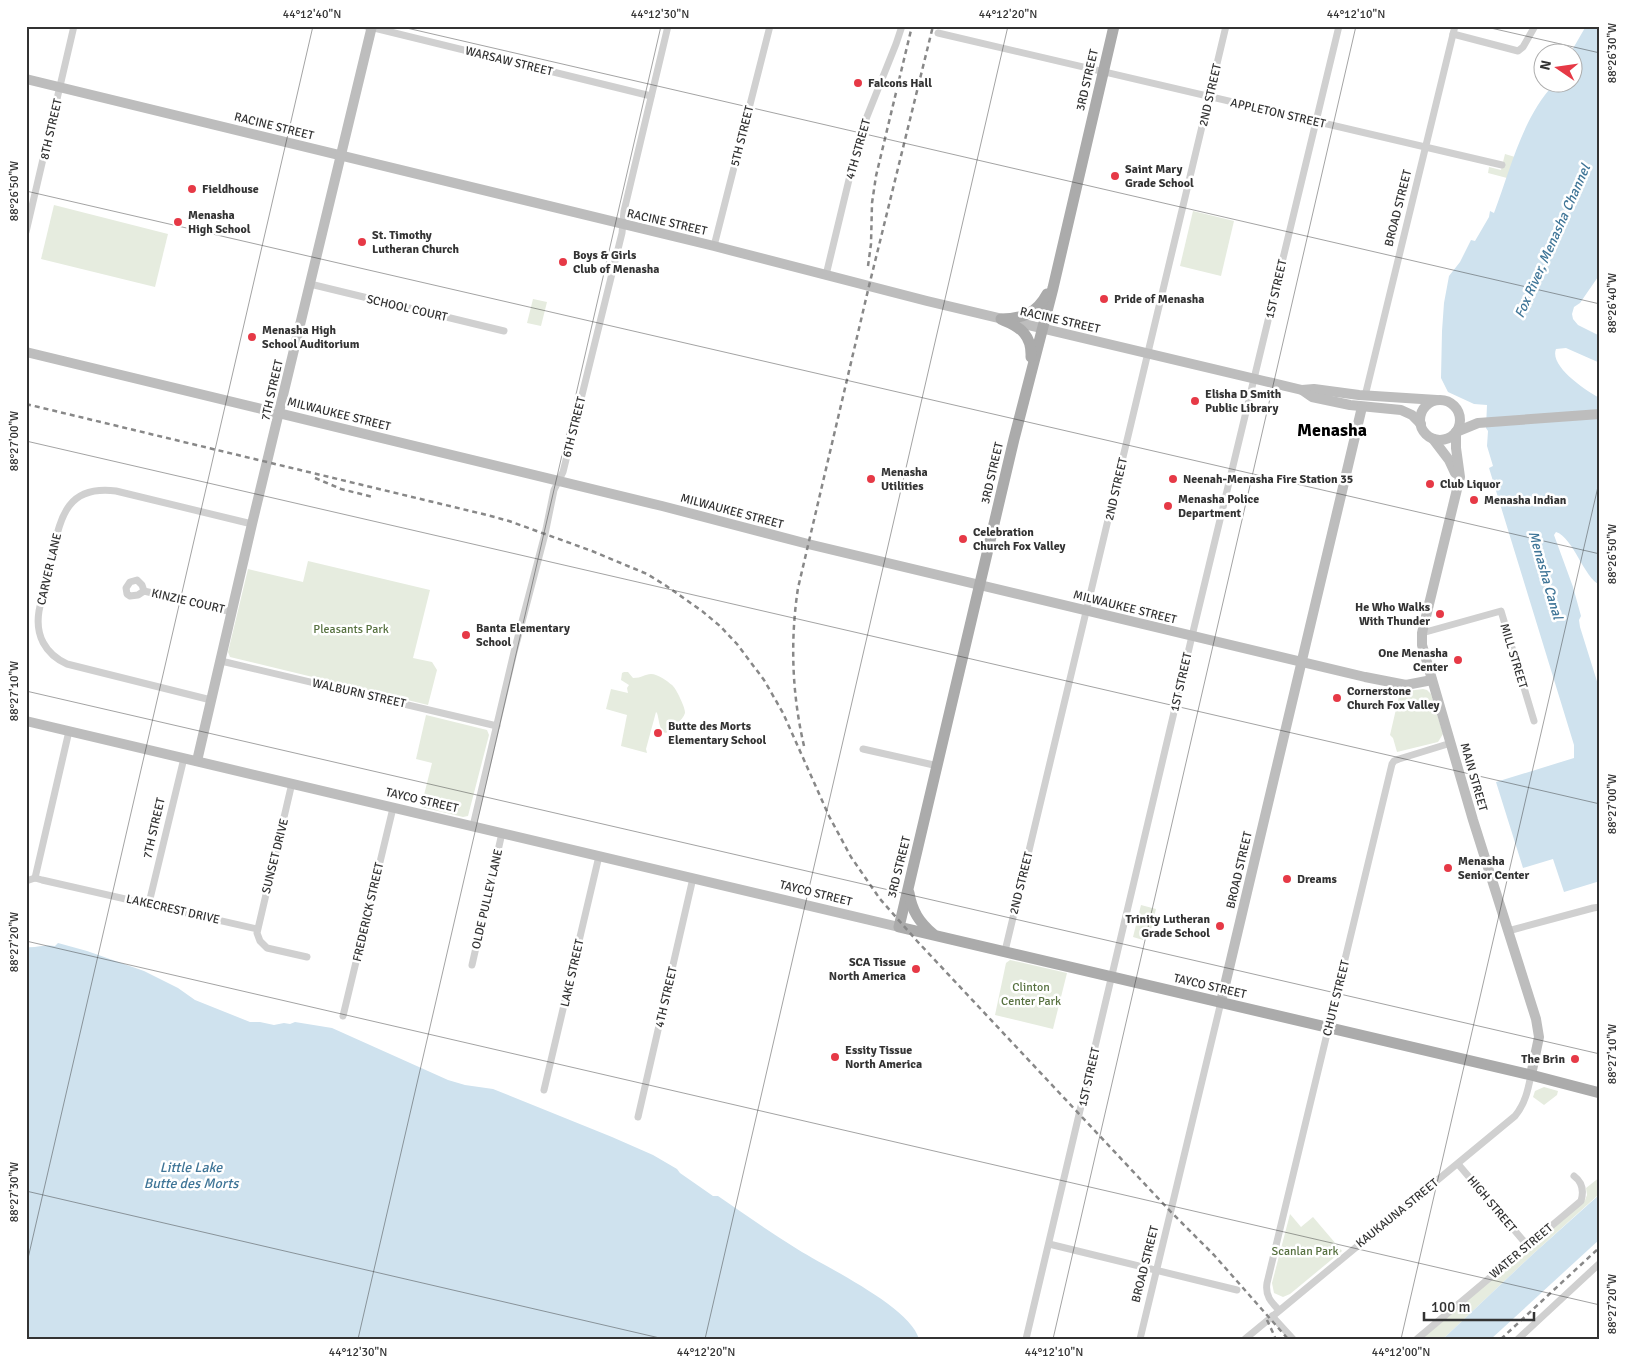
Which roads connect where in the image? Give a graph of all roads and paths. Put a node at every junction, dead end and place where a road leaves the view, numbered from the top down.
1 (74, 26) edge
2 (668, 26) edge
3 (770, 26) edge
4 (902, 26) edge
5 (1114, 26) edge
6 (1226, 26) edge
7 (1338, 26) edge
8 (1455, 26) edge
9 (1535, 26) edge
10 (370, 27) edge
11 (938, 33) dead end
12 (1453, 34) junction
13 (1103, 72) junction
14 (26, 79) edge
15 (60, 88) junction
16 (651, 96) junction
17 (1210, 97) junction
18 (1316, 121) junction
19 (1425, 147) junction
20 (342, 155) junction
21 (1502, 165) dead end
22 (28, 217) edge
23 (622, 224) junction
24 (26, 232) edge
25 (714, 246) junction
26 (826, 275) junction
27 (1055, 278) junction
28 (310, 284) junction
29 (1001, 319) junction
30 (1042, 328) junction
31 (504, 331) dead end
32 (26, 352) edge
33 (1148, 353) junction
34 (1030, 374) junction
35 (1254, 379) junction
36 (1302, 390) junction
37 (1365, 396) junction
38 (1437, 400) junction
39 (1362, 407) junction
40 (1458, 412) junction
41 (279, 413) junction
42 (1600, 414) edge
43 (1478, 423) junction
44 (1420, 424) junction
45 (1456, 432) junction
46 (1433, 439) junction
47 (558, 481) junction
48 (1457, 484) junction
49 (252, 524) junction
50 (980, 585) junction
51 (144, 591) dead end
52 (1087, 610) junction
53 (232, 612) junction
54 (1422, 633) junction
55 (1192, 636) junction
56 (221, 661) junction
57 (1301, 661) junction
58 (1432, 680) junction
59 (212, 700) junction
60 (26, 720) edge
61 (1534, 721) dead end
62 (496, 726) junction
63 (69, 731) junction
64 (1451, 743) junction
65 (863, 749) dead end
66 (184, 758) junction
67 (198, 761) junction
68 (938, 766) junction
69 (292, 783) junction
70 (393, 808) junction
71 (473, 826) junction
72 (502, 833) junction
73 (599, 856) junction
74 (35, 878) junction
75 (693, 878) junction
76 (26, 880) edge
77 (908, 889) junction
78 (149, 904) junction
79 (1600, 907) edge
80 (899, 927) junction
81 (257, 929) junction
82 (1508, 931) junction
83 (934, 935) junction
84 (1005, 951) junction
85 (307, 957) dead end
86 (472, 965) dead end
87 (1112, 976) junction
88 (1221, 1002) junction
89 (343, 1016) dead end
90 (1329, 1028) junction
91 (1531, 1075) junction
92 (544, 1090) dead end
93 (1600, 1093) edge
94 (638, 1117) dead end
95 (1458, 1164) junction
96 (1574, 1176) dead end
97 (1049, 1244) junction
98 (1527, 1245) junction
99 (1600, 1263) edge
100 (1156, 1270) junction
101 (1236, 1290) dead end
102 (1279, 1310) junction
103 (1272, 1316) junction
104 (1026, 1339) edge
105 (1140, 1339) edge
106 (1245, 1339) edge
107 (1293, 1339) edge
108 (1417, 1339) edge
109 (1518, 1339) edge

1 - 15 street, 8TH STREET
2 - 16 street, 6TH STREET
3 - 25 street, 5TH STREET
4 - 26 street, 4TH STREET
5 - 13 main road, 3RD STREET
6 - 17 street, 2ND STREET
7 - 18 street, 1ST STREET
8 - 12 street, BROAD STREET
9 - 12 street
10 - 16 street, WARSAW STREET
10 - 20 street, 7TH STREET
11 - 13 street, APPLETON STREET
12 - 19 street, BROAD STREET
13 - 17 street, APPLETON STREET
13 - 27 main road, 3RD STREET
14 - 15 street, RACINE STREET
15 - 20 street, RACINE STREET
15 - 22 street, 8TH STREET
16 - 23 street, 6TH STREET
17 - 18 street, APPLETON STREET
17 - 33 street, 2ND STREET
18 - 19 street, APPLETON STREET
18 - 35 street, 1ST STREET
19 - 21 street, APPLETON STREET
19 - 37 street, BROAD STREET
20 - 23 street, RACINE STREET
20 - 28 street, 7TH STREET
22 - 24 street, 8TH STREET
23 - 25 street, RACINE STREET
23 - 47 street, 6TH STREET
25 - 26 street, RACINE STREET
26 - 29 street, RACINE STREET
27 - 29 main road
27 - 30 main road, 3RD STREET
28 - 31 street, SCHOOL COURT
28 - 41 street, 7TH STREET
29 - 30 street, RACINE STREET
29 - 34 main road
30 - 33 street, RACINE STREET
30 - 34 main road, 3RD STREET
32 - 41 street, MILWAUKEE STREET
33 - 35 street, RACINE STREET
33 - 52 street, 2ND STREET
34 - 50 main road, 3RD STREET
35 - 36 street, RACINE STREET
35 - 55 street, 1ST STREET
36 - 37 street, RACINE STREET
36 - 39 street, RACINE STREET
37 - 38 street, RACINE STREET
38 - 40 street
38 - 44 street
39 - 44 street, RACINE STREET
39 - 57 street, BROAD STREET
40 - 43 street
40 - 45 street
41 - 47 street, MILWAUKEE STREET
41 - 49 street, 7TH STREET
42 - 43 street
43 - 45 street
44 - 46 street
45 - 46 street
45 - 48 street, MAIN STREET
46 - 48 street
47 - 50 street, MILWAUKEE STREET
47 - 62 street, 6TH STREET
48 - 54 street, MAIN STREET
49 - 53 street, 7TH STREET
49 - 59 street, CARVER LANE
50 - 52 street, MILWAUKEE STREET
50 - 68 main road, 3RD STREET
51 - 53 street, KINZIE COURT
52 - 55 street, MILWAUKEE STREET
52 - 84 street, 2ND STREET
53 - 56 street, 7TH STREET
54 - 58 street, MAIN STREET
54 - 61 street, MILL STREET
55 - 57 street, MILWAUKEE STREET
55 - 87 street, 1ST STREET
56 - 59 street, 7TH STREET
56 - 62 street, WALBURN STREET
57 - 58 street, MILWAUKEE STREET
57 - 88 street, BROAD STREET
58 - 64 street, MAIN STREET
59 - 67 street, 7TH STREET
60 - 63 street, TAYCO STREET
62 - 71 street, 6TH STREET
63 - 66 street, TAYCO STREET
63 - 74 street
64 - 82 street, MAIN STREET
64 - 90 street, CHUTE STREET
65 - 68 street
66 - 67 street, TAYCO STREET
66 - 78 street, 7TH STREET
67 - 69 street, TAYCO STREET
68 - 77 main road, 3RD STREET
69 - 70 street, TAYCO STREET
69 - 81 street, SUNSET DRIVE
70 - 71 street, TAYCO STREET
70 - 89 street, FREDERICK STREET
71 - 72 street, TAYCO STREET
72 - 73 street, TAYCO STREET
72 - 86 street, OLDE PULLEY LANE
73 - 75 street, TAYCO STREET
73 - 92 street, LAKE STREET
74 - 76 street, LAKECREST DRIVE
74 - 78 street, LAKECREST DRIVE
75 - 80 street, TAYCO STREET
75 - 94 street, 4TH STREET
77 - 80 main road, 3RD STREET
77 - 83 main road
78 - 81 street, LAKECREST DRIVE
79 - 82 street
80 - 83 main road, TAYCO STREET
81 - 85 street
82 - 91 street, MAIN STREET
83 - 84 main road, TAYCO STREET
84 - 87 main road, TAYCO STREET
87 - 88 main road, TAYCO STREET
87 - 97 street, 1ST STREET
88 - 90 main road, TAYCO STREET
88 - 100 street, BROAD STREET
90 - 91 main road, TAYCO STREET
90 - 102 street, CHUTE STREET
91 - 93 main road, TAYCO STREET
91 - 95 street, KAUKAUNA STREET
95 - 98 street, HIGH STREET
95 - 102 street, KAUKAUNA STREET
96 - 98 street, WATER STREET
97 - 100 street
97 - 104 street, 1ST STREET
98 - 108 street, WATER STREET
99 - 109 street
100 - 101 street
100 - 105 street, BROAD STREET
102 - 103 street, KAUKAUNA STREET
103 - 106 street, KAUKAUNA STREET
103 - 107 street

